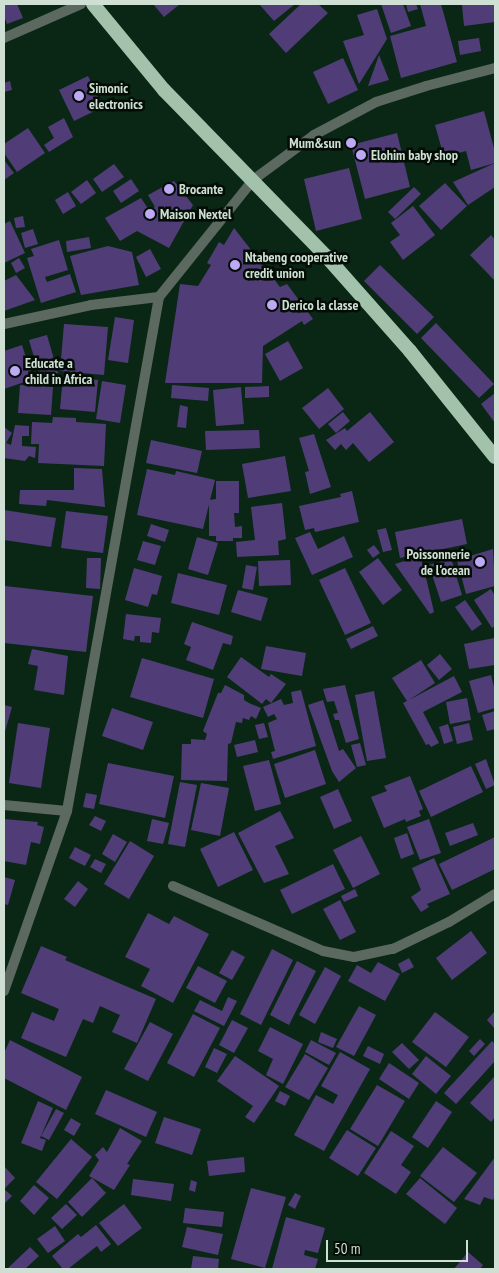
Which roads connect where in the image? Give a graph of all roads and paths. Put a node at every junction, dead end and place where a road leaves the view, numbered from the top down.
1 (81, 4) edge
2 (93, 4) edge
3 (4, 38) edge
4 (495, 68) edge
5 (252, 180) junction
6 (159, 297) junction
7 (4, 324) edge
8 (495, 457) edge
9 (4, 805) edge
10 (67, 811) junction
11 (173, 886) dead end
12 (495, 894) edge
13 (4, 991) edge

1 - 3 street
2 - 5 highway
4 - 5 street
5 - 6 street
5 - 8 highway
6 - 7 street
6 - 10 street
9 - 10 street
10 - 13 street
11 - 12 street

